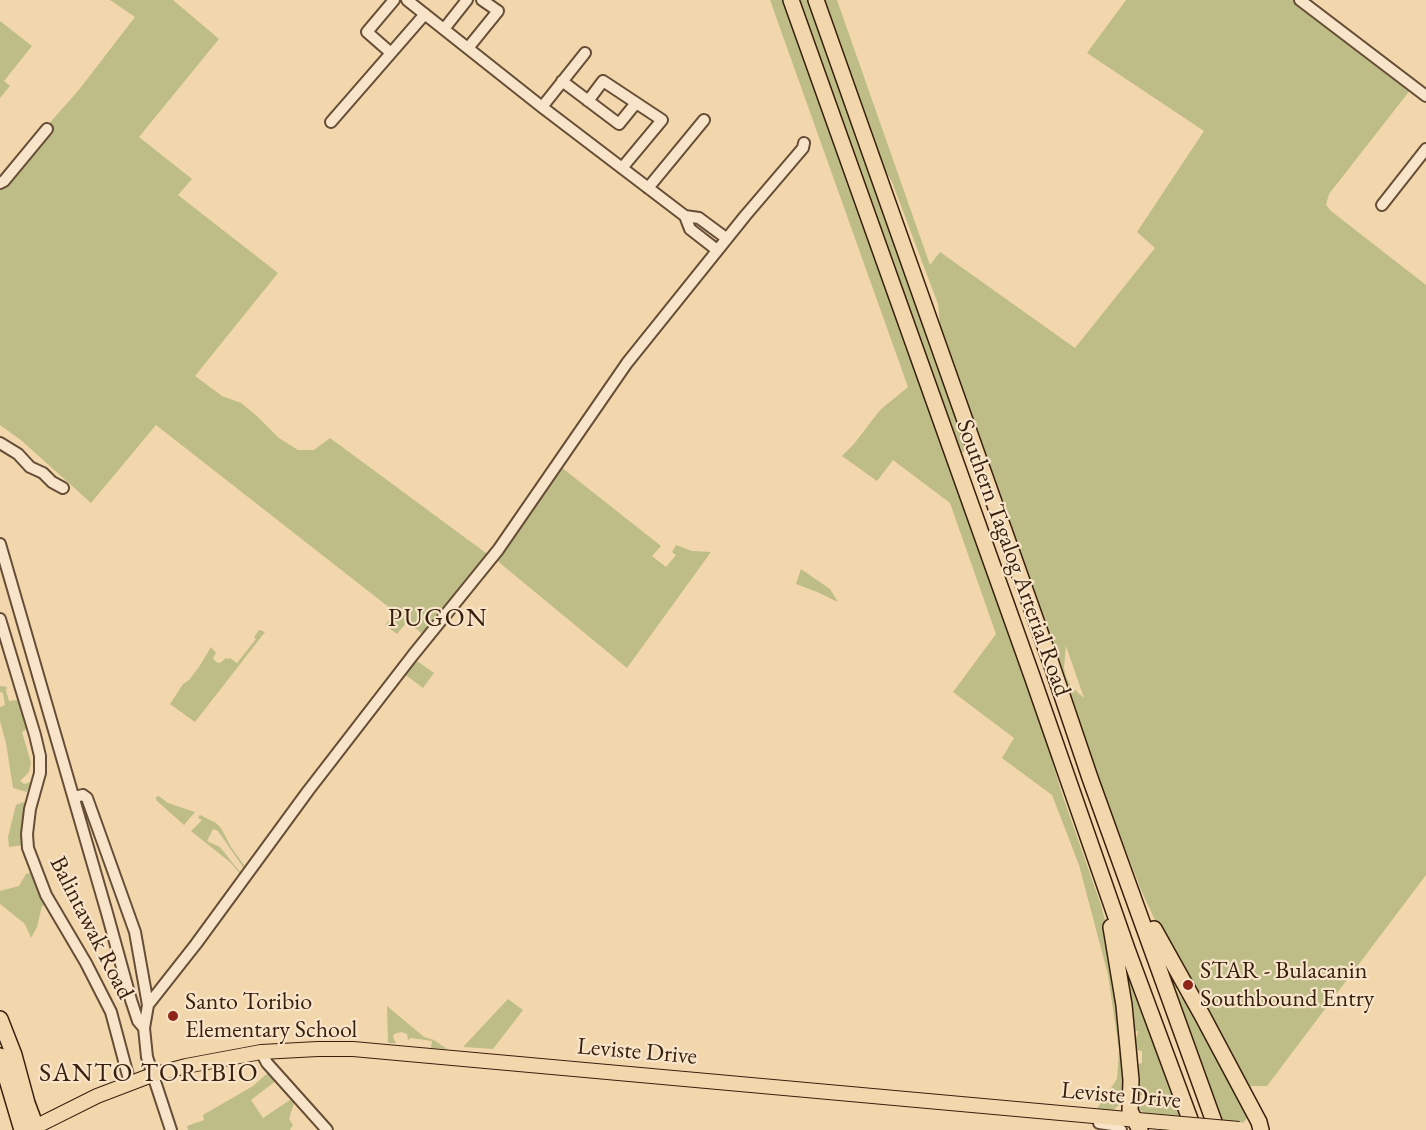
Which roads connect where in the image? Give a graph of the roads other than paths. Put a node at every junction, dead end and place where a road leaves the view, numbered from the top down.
1 (394, 0) edge
2 (408, 0) edge
3 (467, 0) edge
4 (482, 0) edge
5 (792, 0) edge
6 (816, 0) edge
7 (1300, 0) edge
8 (425, 14) junction
9 (444, 29) junction
10 (468, 48) junction
11 (391, 53) junction
12 (585, 53) dead end
13 (562, 81) junction
14 (1426, 96) edge
15 (588, 101) junction
16 (636, 103) junction
17 (542, 107) junction
18 (704, 120) dead end
19 (331, 122) dead end
20 (47, 129) dead end
21 (804, 143) dead end
22 (1426, 149) edge
23 (622, 168) junction
24 (0, 183) edge
25 (648, 188) junction
26 (1382, 205) dead end
27 (685, 216) junction
28 (726, 238) junction
29 (717, 250) junction
30 (0, 443) edge
31 (63, 488) dead end
32 (0, 544) edge
33 (0, 619) edge
34 (74, 797) junction
35 (1083, 821) junction
36 (1114, 842) junction
37 (148, 1005) junction
38 (0, 1018) edge
39 (144, 1028) junction
40 (261, 1052) junction
41 (0, 1056) edge
42 (152, 1076) junction
43 (130, 1083) junction
44 (991, 1106) junction
45 (1136, 1124) edge
46 (31, 1129) edge
47 (1239, 1129) edge
48 (171, 1130) edge
49 (327, 1130) edge
50 (1121, 1130) edge
51 (1194, 1130) edge
52 (1218, 1130) edge
53 (1254, 1130) edge
54 (1261, 1130) edge

1 - 11 street
2 - 8 street
3 - 9 street
4 - 10 street
5 - 35 highway, Southern Tagalog Arterial Road
6 - 36 highway, Southern Tagalog Arterial Road
7 - 14 street
8 - 9 street
8 - 11 street
9 - 10 street
10 - 17 street
11 - 19 street
12 - 13 street
13 - 15 street
13 - 17 street
15 - 16 street
15 - 16 street
16 - 23 street
17 - 23 street
18 - 25 street
20 - 24 street
21 - 28 street
22 - 26 street
23 - 25 street
25 - 27 street
27 - 28 street
27 - 29 street
28 - 29 street
29 - 37 street
30 - 31 street
32 - 34 street
33 - 43 street, Balintawak Road
34 - 37 street
34 - 39 street
35 - 45 highway
35 - 51 highway, Southern Tagalog Arterial Road
36 - 52 highway, Southern Tagalog Arterial Road
36 - 54 highway
37 - 39 street
38 - 46 highway
39 - 42 street
40 - 42 main road, Leviste Drive
40 - 44 main road, Leviste Drive
40 - 49 street
41 - 46 highway
42 - 43 main road, Leviste Drive
42 - 48 street
43 - 46 main road, Leviste Drive
44 - 45 main road, Leviste Drive
44 - 50 street
45 - 47 main road, Leviste Drive, bridge
47 - 53 main road, Leviste Drive

